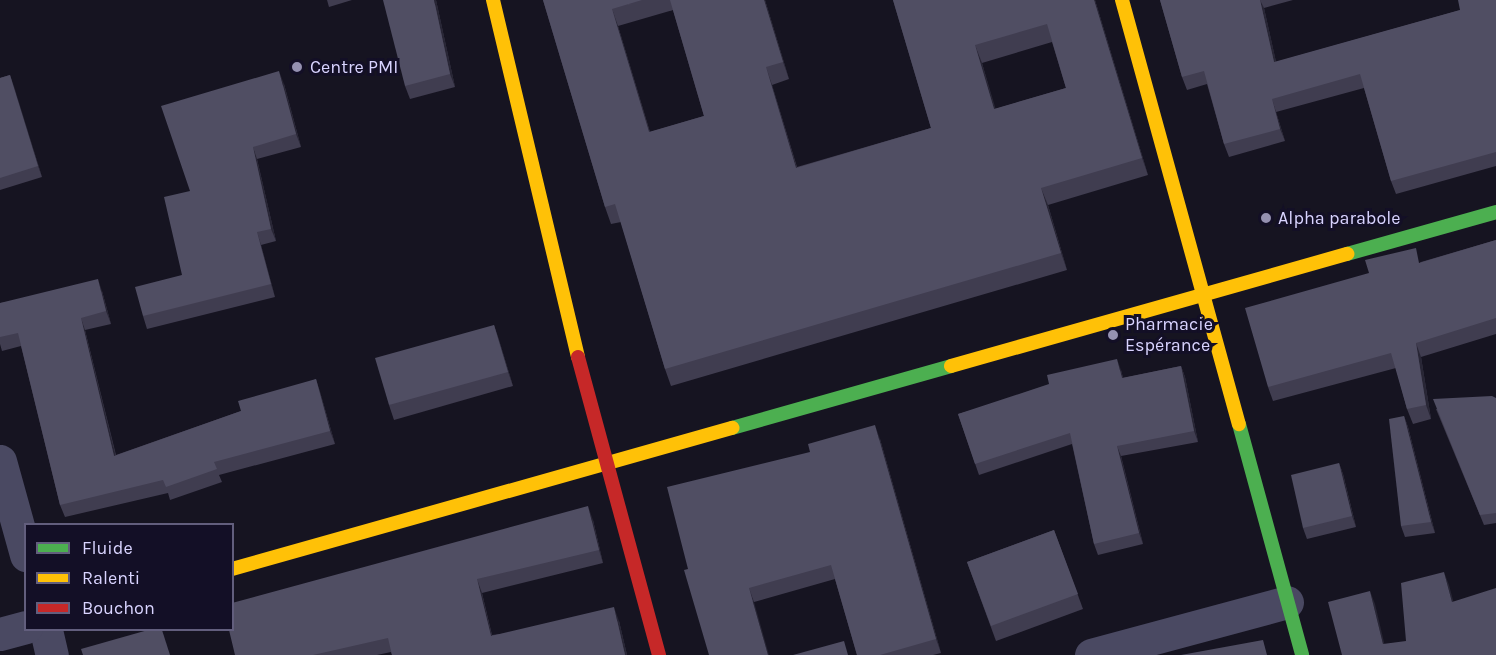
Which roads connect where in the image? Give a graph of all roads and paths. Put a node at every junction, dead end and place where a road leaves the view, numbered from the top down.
1 (493, 0) edge
2 (1122, 0) edge
3 (1496, 212) edge
4 (1202, 293) junction
5 (0, 461) edge
6 (604, 466) junction
7 (24, 548) edge
8 (234, 568) edge
9 (1287, 602) junction
10 (24, 628) edge
11 (46, 631) edge
12 (0, 634) edge
13 (52, 655) edge
14 (659, 655) edge
15 (1091, 655) edge
16 (1302, 655) edge

1 - 6 street
2 - 4 street
3 - 4 street
4 - 6 street
4 - 9 street
5 - 7 street
6 - 8 street
6 - 14 street
9 - 15 street
9 - 16 street
10 - 12 street
11 - 13 street

